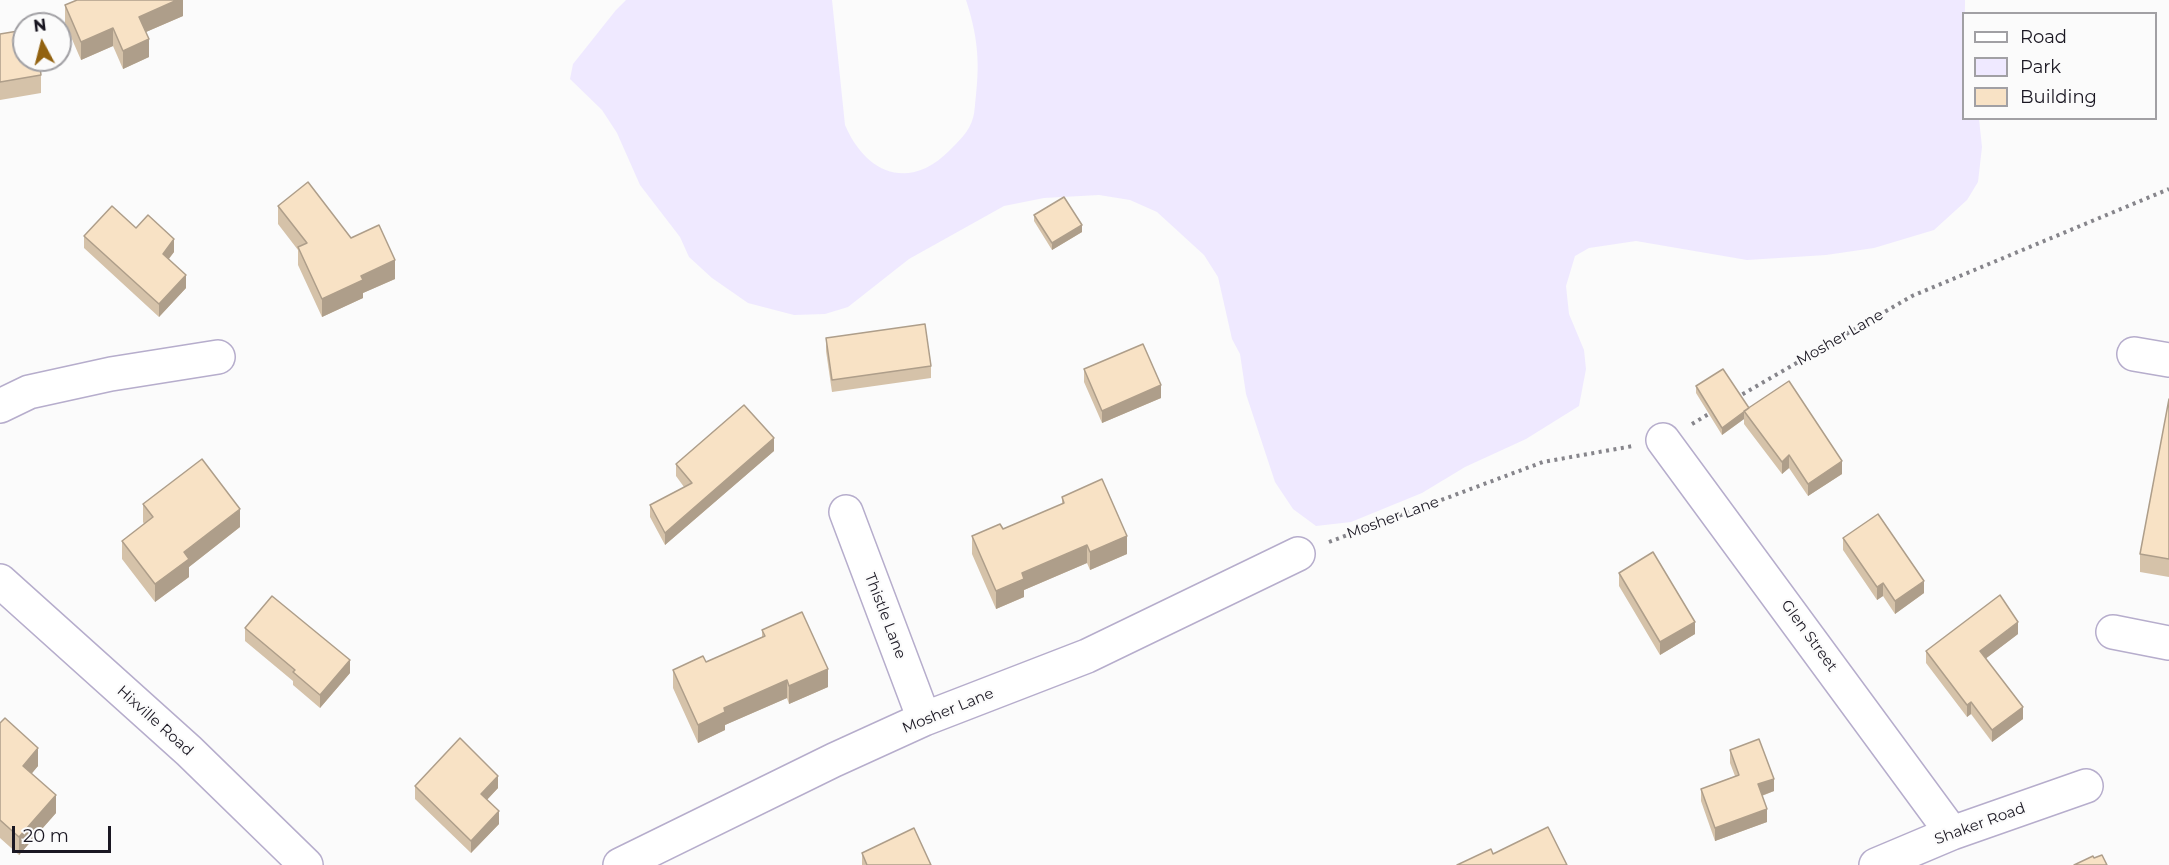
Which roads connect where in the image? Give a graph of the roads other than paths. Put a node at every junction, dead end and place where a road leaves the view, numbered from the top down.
1 (2134, 354) dead end
2 (218, 357) dead end
3 (2169, 360) edge
4 (0, 406) edge
5 (1664, 440) road end
6 (846, 512) dead end
7 (1298, 554) road end
8 (0, 581) edge
9 (2113, 632) dead end
10 (2169, 643) edge
11 (924, 719) junction
12 (2086, 786) dead end
13 (1952, 833) junction
14 (306, 865) edge
15 (620, 865) edge
16 (1876, 865) edge

1 - 3 street
2 - 4 street
5 - 13 street, Glen Street
6 - 11 street, Thistle Lane
7 - 11 street, Mosher Lane
8 - 14 street, Hixville Road
9 - 10 street
11 - 15 street, Mosher Lane
12 - 13 street, Shaker Road
13 - 16 street, Shaker Road

